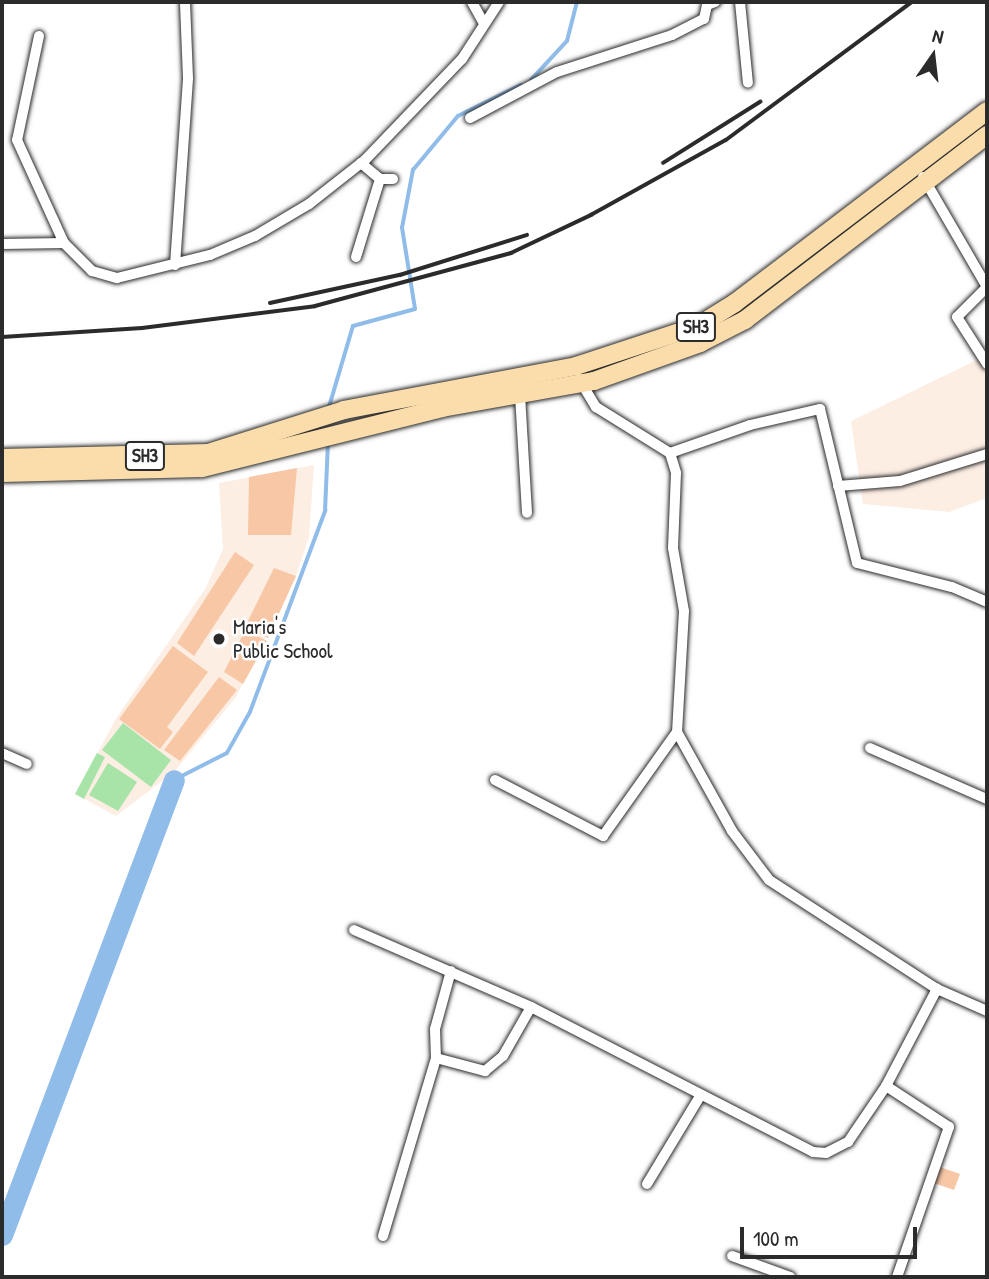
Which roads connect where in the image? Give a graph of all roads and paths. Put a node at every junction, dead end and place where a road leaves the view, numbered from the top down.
1 (185, 2) edge
2 (472, 2) edge
3 (499, 2) edge
4 (715, 2) edge
5 (740, 2) edge
6 (484, 24) junction
7 (40, 36) dead end
8 (748, 83) dead end
9 (987, 111) edge
10 (470, 118) dead end
11 (987, 135) edge
12 (361, 163) junction
13 (916, 165) junction
14 (380, 179) junction
15 (393, 179) dead end
16 (927, 183) junction
17 (64, 243) junction
18 (2, 244) edge
19 (356, 257) dead end
20 (175, 265) junction
21 (987, 287) edge
22 (987, 364) edge
23 (578, 375) junction
24 (520, 395) junction
25 (670, 453) junction
26 (987, 454) edge
27 (2, 458) edge
28 (2, 472) edge
29 (838, 486) junction
30 (527, 513) dead end
31 (987, 602) edge
32 (677, 732) junction
33 (870, 748) dead end
34 (2, 753) edge
35 (27, 764) dead end
36 (495, 780) dead end
37 (987, 799) edge
38 (354, 930) dead end
39 (452, 971) junction
40 (937, 989) junction
41 (531, 1007) junction
42 (987, 1011) edge
43 (436, 1058) junction
44 (886, 1086) junction
45 (701, 1096) junction
46 (647, 1184) dead end
47 (383, 1236) dead end
48 (732, 1256) dead end
49 (790, 1277) edge
50 (897, 1277) edge

1 - 20 street
2 - 6 street
3 - 6 street
4 - 10 street
5 - 8 street
6 - 12 street
7 - 17 street
9 - 13 main road, SH3
11 - 16 main road, SH3
12 - 14 street
12 - 20 street
13 - 16 street
13 - 23 main road, SH3
14 - 15 street
14 - 19 street
16 - 21 street
16 - 23 main road, SH3
17 - 18 street
17 - 20 street
21 - 22 street
23 - 24 main road, SH3
23 - 25 street
23 - 27 main road, SH3
24 - 28 main road, SH3
24 - 30 street
25 - 29 street
25 - 32 street
26 - 29 street
29 - 31 street
32 - 36 street
32 - 40 street
33 - 37 street
34 - 35 street
38 - 39 street
39 - 41 street
39 - 43 street
40 - 42 street
40 - 44 street
41 - 43 street
41 - 45 street
43 - 47 street
44 - 45 street
44 - 50 street
45 - 46 street
48 - 49 street

